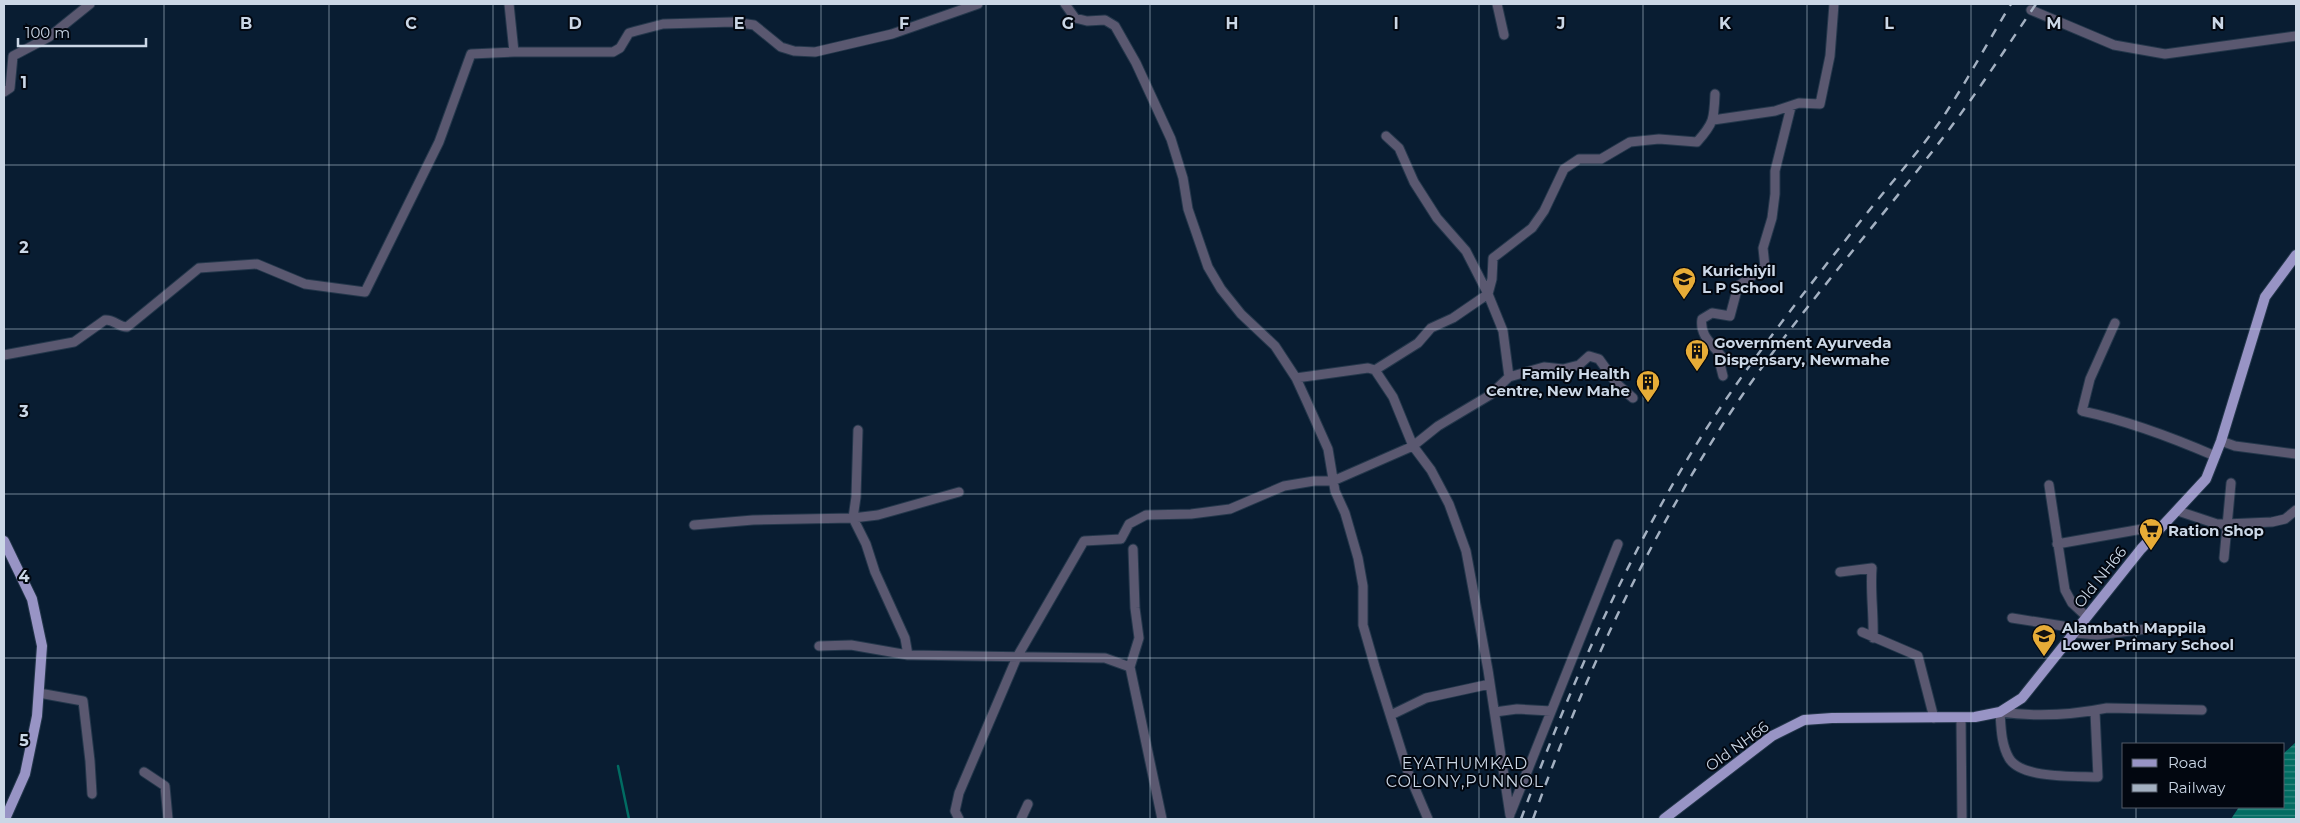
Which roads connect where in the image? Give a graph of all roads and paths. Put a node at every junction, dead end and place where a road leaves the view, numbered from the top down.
1 (90, 4) edge
2 (509, 4) edge
3 (978, 4) edge
4 (1065, 4) edge
5 (1497, 4) edge
6 (1834, 4) edge
7 (2032, 10) dead end
8 (1504, 35) dead end
9 (2296, 36) edge
10 (514, 52) junction
11 (4, 92) edge
12 (1715, 94) dead end
13 (1791, 106) junction
14 (1713, 120) junction
15 (1386, 136) dead end
16 (2296, 255) edge
17 (1488, 294) junction
18 (2114, 323) dead end
19 (4, 355) edge
20 (1375, 370) junction
21 (1723, 376) dead end
22 (1509, 377) junction
23 (1296, 378) junction
24 (1633, 398) dead end
25 (858, 430) dead end
26 (2221, 440) junction
27 (1413, 446) junction
28 (2296, 454) edge
29 (2215, 456) junction
30 (1333, 481) junction
31 (2231, 483) dead end
32 (2049, 485) dead end
33 (959, 492) dead end
34 (2296, 510) edge
35 (2178, 511) junction
36 (853, 518) junction
37 (2226, 524) junction
38 (2164, 525) junction
39 (694, 526) dead end
40 (4, 541) edge
41 (1618, 544) dead end
42 (2057, 544) junction
43 (1134, 549) dead end
44 (2224, 558) dead end
45 (1840, 572) dead end
46 (2087, 617) junction
47 (2012, 618) dead end
48 (2155, 628) dead end
49 (1862, 632) dead end
50 (2075, 632) junction
51 (1873, 638) junction
52 (819, 646) dead end
53 (908, 655) junction
54 (1017, 656) junction
55 (1130, 667) junction
56 (1490, 684) junction
57 (38, 693) junction
58 (2202, 710) dead end
59 (1551, 711) junction
60 (1495, 712) junction
61 (2000, 712) junction
62 (2095, 712) junction
63 (1392, 715) junction
64 (1934, 718) junction
65 (1961, 718) junction
66 (144, 772) dead end
67 (92, 794) dead end
68 (1028, 804) dead end
69 (1509, 817) edge
70 (5, 819) edge
71 (168, 819) edge
72 (959, 819) edge
73 (1021, 819) edge
74 (1162, 819) edge
75 (1428, 819) edge
76 (1665, 819) edge
77 (1962, 819) edge

1 - 11 street
2 - 10 street
3 - 10 street
4 - 23 street
5 - 8 street
6 - 13 street
7 - 9 street
10 - 19 street
12 - 14 street
13 - 14 street
13 - 21 street
14 - 17 street
15 - 17 street
16 - 26 main road, Old NH66
17 - 20 street
17 - 22 street
18 - 29 street
20 - 23 street
20 - 27 street
22 - 24 street
22 - 27 street
23 - 30 street
25 - 36 street
26 - 28 street
26 - 29 main road, Old NH66
27 - 30 street
27 - 56 street
29 - 35 main road, Old NH66
30 - 54 street
30 - 63 street
31 - 37 street
32 - 42 street
33 - 36 street
34 - 37 street
35 - 37 street
35 - 38 main road, Old NH66
36 - 39 street
36 - 53 street
37 - 44 street
38 - 42 street
38 - 46 main road, Old NH66
40 - 57 main road
41 - 59 street
42 - 46 street
43 - 55 street
45 - 51 street
46 - 50 main road, Old NH66
47 - 50 street
48 - 50 street
49 - 51 street
50 - 61 main road, Old NH66
51 - 64 street
52 - 53 street
53 - 54 street
54 - 55 street
54 - 72 street
55 - 74 street
56 - 60 street
56 - 63 street
57 - 67 street
57 - 70 main road
58 - 62 street
59 - 60 street
59 - 69 street
60 - 69 street
61 - 62 street
61 - 62 street
61 - 65 main road, Old NH66
63 - 75 street
64 - 65 main road, Old NH66
64 - 76 main road, Old NH66
65 - 77 street
66 - 71 street
68 - 73 street

